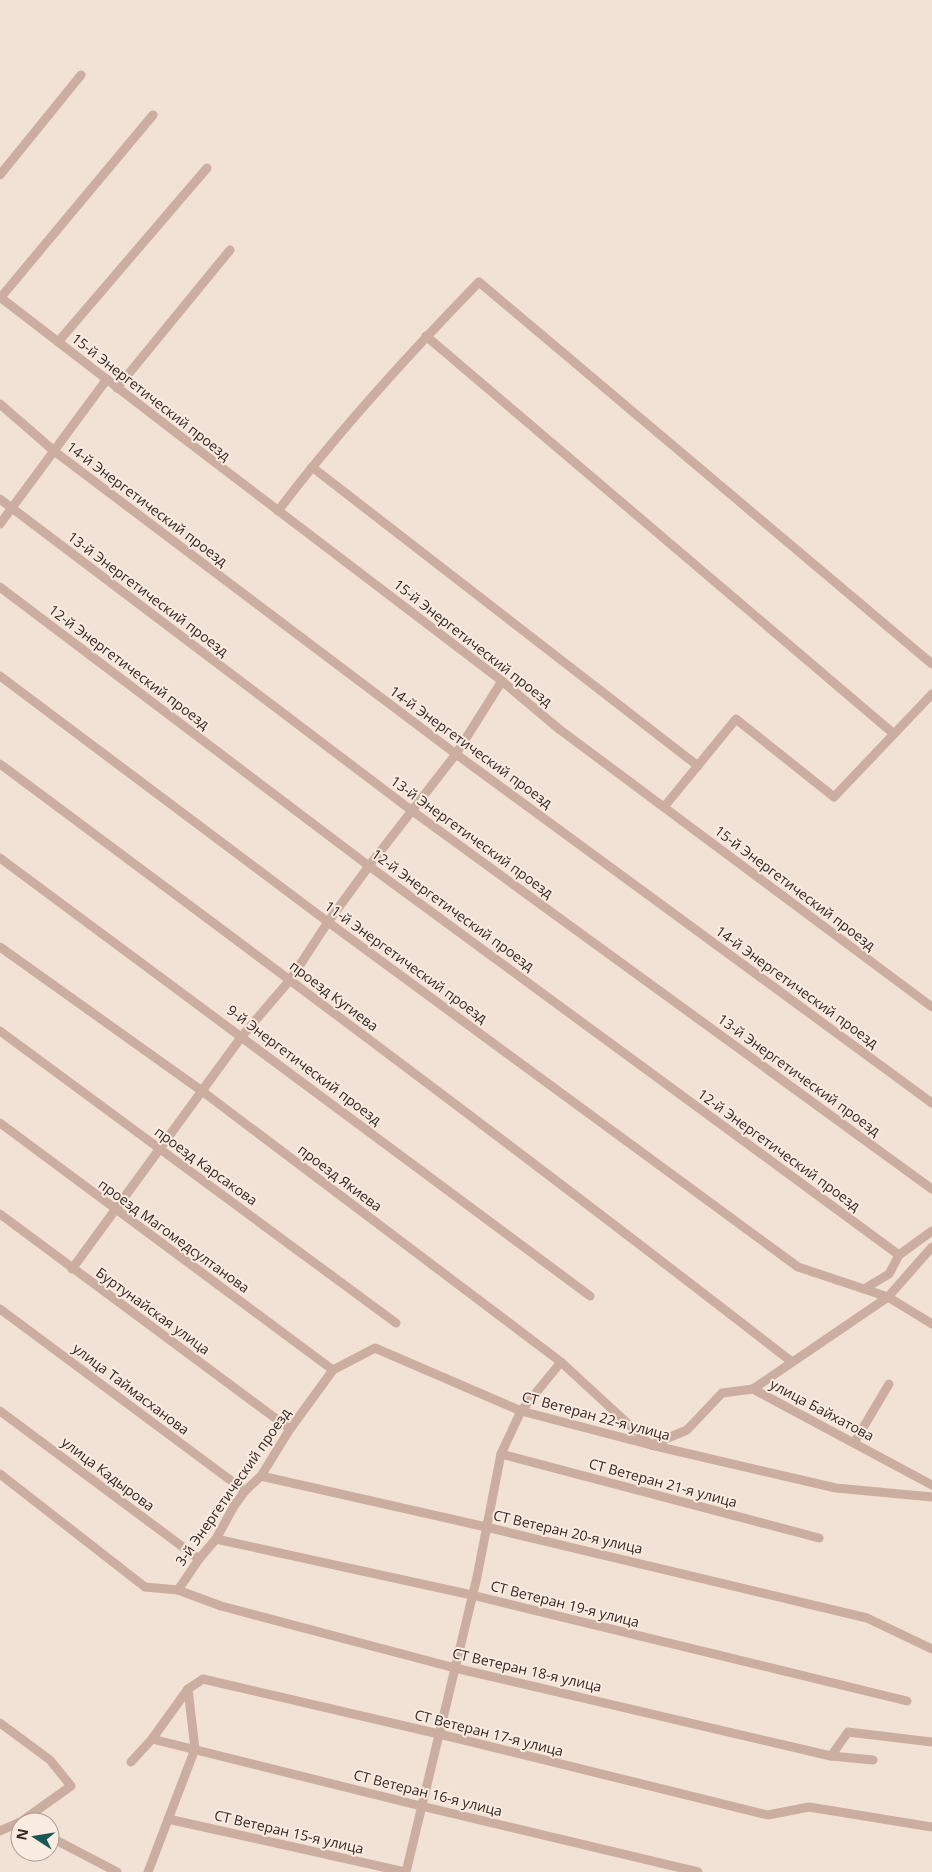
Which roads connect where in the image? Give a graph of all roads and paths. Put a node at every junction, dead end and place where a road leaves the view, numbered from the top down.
1 (81, 75) dead end
2 (153, 115) dead end
3 (207, 168) dead end
4 (0, 175) edge
5 (230, 250) dead end
6 (0, 297) edge
7 (426, 336) junction
8 (58, 342) junction
9 (107, 379) junction
10 (117, 388) junction
11 (0, 404) edge
12 (54, 451) junction
13 (312, 467) junction
14 (0, 499) edge
15 (12, 509) junction
16 (278, 511) junction
17 (0, 524) edge
18 (0, 587) edge
19 (932, 664) edge
20 (0, 676) edge
21 (502, 681) junction
22 (932, 694) edge
23 (894, 734) junction
24 (456, 754) junction
25 (0, 764) edge
26 (698, 766) junction
27 (664, 807) junction
28 (411, 810) junction
29 (0, 858) edge
30 (369, 866) junction
31 (328, 922) junction
32 (0, 947) edge
33 (290, 980) junction
34 (932, 1007) edge
35 (0, 1031) edge
36 (242, 1036) junction
37 (202, 1091) junction
38 (932, 1103) edge
39 (0, 1123) edge
40 (160, 1149) junction
41 (932, 1190) edge
42 (115, 1210) junction
43 (0, 1214) edge
44 (932, 1231) edge
45 (932, 1247) edge
46 (896, 1253) junction
47 (72, 1269) junction
48 (864, 1289) junction
49 (590, 1296) dead end
50 (888, 1297) junction
51 (0, 1309) edge
52 (396, 1323) dead end
53 (932, 1324) edge
54 (560, 1362) junction
55 (792, 1362) junction
56 (333, 1370) junction
57 (889, 1384) dead end
58 (753, 1389) junction
59 (0, 1411) edge
60 (521, 1411) junction
61 (290, 1429) junction
62 (854, 1443) junction
63 (651, 1445) junction
64 (501, 1454) junction
65 (0, 1474) edge
66 (261, 1476) junction
67 (932, 1485) edge
68 (245, 1491) junction
69 (932, 1497) edge
70 (486, 1527) junction
71 (819, 1538) dead end
72 (216, 1539) junction
73 (199, 1559) junction
74 (178, 1590) junction
75 (472, 1595) junction
76 (932, 1649) edge
77 (454, 1668) junction
78 (188, 1689) junction
79 (907, 1700) dead end
80 (0, 1723) edge
81 (439, 1734) junction
82 (152, 1738) junction
83 (932, 1742) edge
84 (195, 1748) junction
85 (831, 1756) junction
86 (873, 1760) dead end
87 (131, 1762) dead end
88 (421, 1806) junction
89 (36, 1812) edge
90 (168, 1819) junction
91 (932, 1827) edge
92 (60, 1842) edge
93 (118, 1872) edge
94 (148, 1872) edge
95 (405, 1872) edge
96 (698, 1872) edge

1 - 4 street
2 - 6 street
3 - 8 street
5 - 10 street
6 - 8 street, 15-й Энергетический проезд
7 - 13 street
7 - 19 street
7 - 23 street
8 - 9 street, 15-й Энергетический проезд
9 - 10 street, 15-й Энергетический проезд
9 - 12 street
10 - 16 street, 15-й Энергетический проезд
11 - 12 street, 14-й Энергетический проезд
12 - 15 street
12 - 24 street, 14-й Энергетический проезд
13 - 16 street
13 - 26 street
14 - 15 street, 13-й Энергетический проезд
15 - 17 street
15 - 28 street, 13-й Энергетический проезд
16 - 21 street, 15-й Энергетический проезд
18 - 30 street, 12-й Энергетический проезд
20 - 31 street, 11-й Энергетический проезд
21 - 24 street
21 - 27 street, 15-й Энергетический проезд
22 - 23 street
23 - 26 street
24 - 28 street
24 - 38 street, 14-й Энергетический проезд
25 - 33 street, проезд Кугиева
26 - 27 street
27 - 34 street, 15-й Энергетический проезд
28 - 30 street
28 - 41 street, 13-й Энергетический проезд
29 - 36 street, 9-й Энергетический проезд
30 - 31 street
30 - 46 street, 12-й Энергетический проезд
31 - 33 street
31 - 48 street, 11-й Энергетический проезд
32 - 37 street, проезд Якиева
33 - 36 street
33 - 55 street, проезд Кугиева
35 - 40 street, проезд Карсакова
36 - 37 street
36 - 49 street, 9-й Энергетический проезд
37 - 40 street
37 - 54 street, проезд Якиева
39 - 42 street, проезд Магомедсултанова
40 - 42 street
40 - 52 street, проезд Карсакова
42 - 47 street
42 - 56 street, проезд Магомедсултанова
43 - 47 street, Буртунайская улица
44 - 46 street
45 - 50 street
46 - 48 street
47 - 61 street, Буртунайская улица
48 - 50 street, 11-й Энергетический проезд
50 - 53 street, 11-й Энергетический проезд
50 - 55 street
51 - 68 street, улица Таймасханова
54 - 60 street
54 - 63 street, проезд Якиева
55 - 58 street
56 - 60 street, СТ Ветеран 22-я улица
56 - 61 street, 3-й Энергетический проезд
57 - 62 street
58 - 62 street, улица Байхатова
58 - 63 street, улица Байхатова
59 - 73 street, улица Кадырова
60 - 63 street, СТ Ветеран 22-я улица
60 - 64 street
61 - 66 street, 3-й Энергетический проезд
62 - 67 street, улица Байхатова
63 - 69 street, СТ Ветеран 22-я улица
64 - 70 street
64 - 71 street, СТ Ветеран 21-я улица
65 - 74 street
66 - 68 street, 3-й Энергетический проезд
66 - 70 street, СТ Ветеран 20-я улица
68 - 72 street, 3-й Энергетический проезд
70 - 75 street
70 - 76 street, СТ Ветеран 20-я улица
72 - 73 street, 3-й Энергетический проезд
72 - 75 street, СТ Ветеран 19-я улица
73 - 74 street, 3-й Энергетический проезд
74 - 77 street, СТ Ветеран 18-я улица
75 - 77 street
75 - 79 street, СТ Ветеран 19-я улица
77 - 81 street
77 - 85 street, СТ Ветеран 18-я улица
78 - 81 street, СТ Ветеран 17-я улица
78 - 82 street
78 - 84 street
80 - 89 street
81 - 88 street
81 - 91 street, СТ Ветеран 17-я улица
82 - 84 street, СТ Ветеран 16-я улица
82 - 87 street
83 - 85 street
84 - 88 street, СТ Ветеран 16-я улица
84 - 90 street
85 - 86 street, СТ Ветеран 18-я улица
88 - 95 street
88 - 96 street, СТ Ветеран 16-я улица
90 - 94 street
90 - 95 street, СТ Ветеран 15-я улица
92 - 93 street

